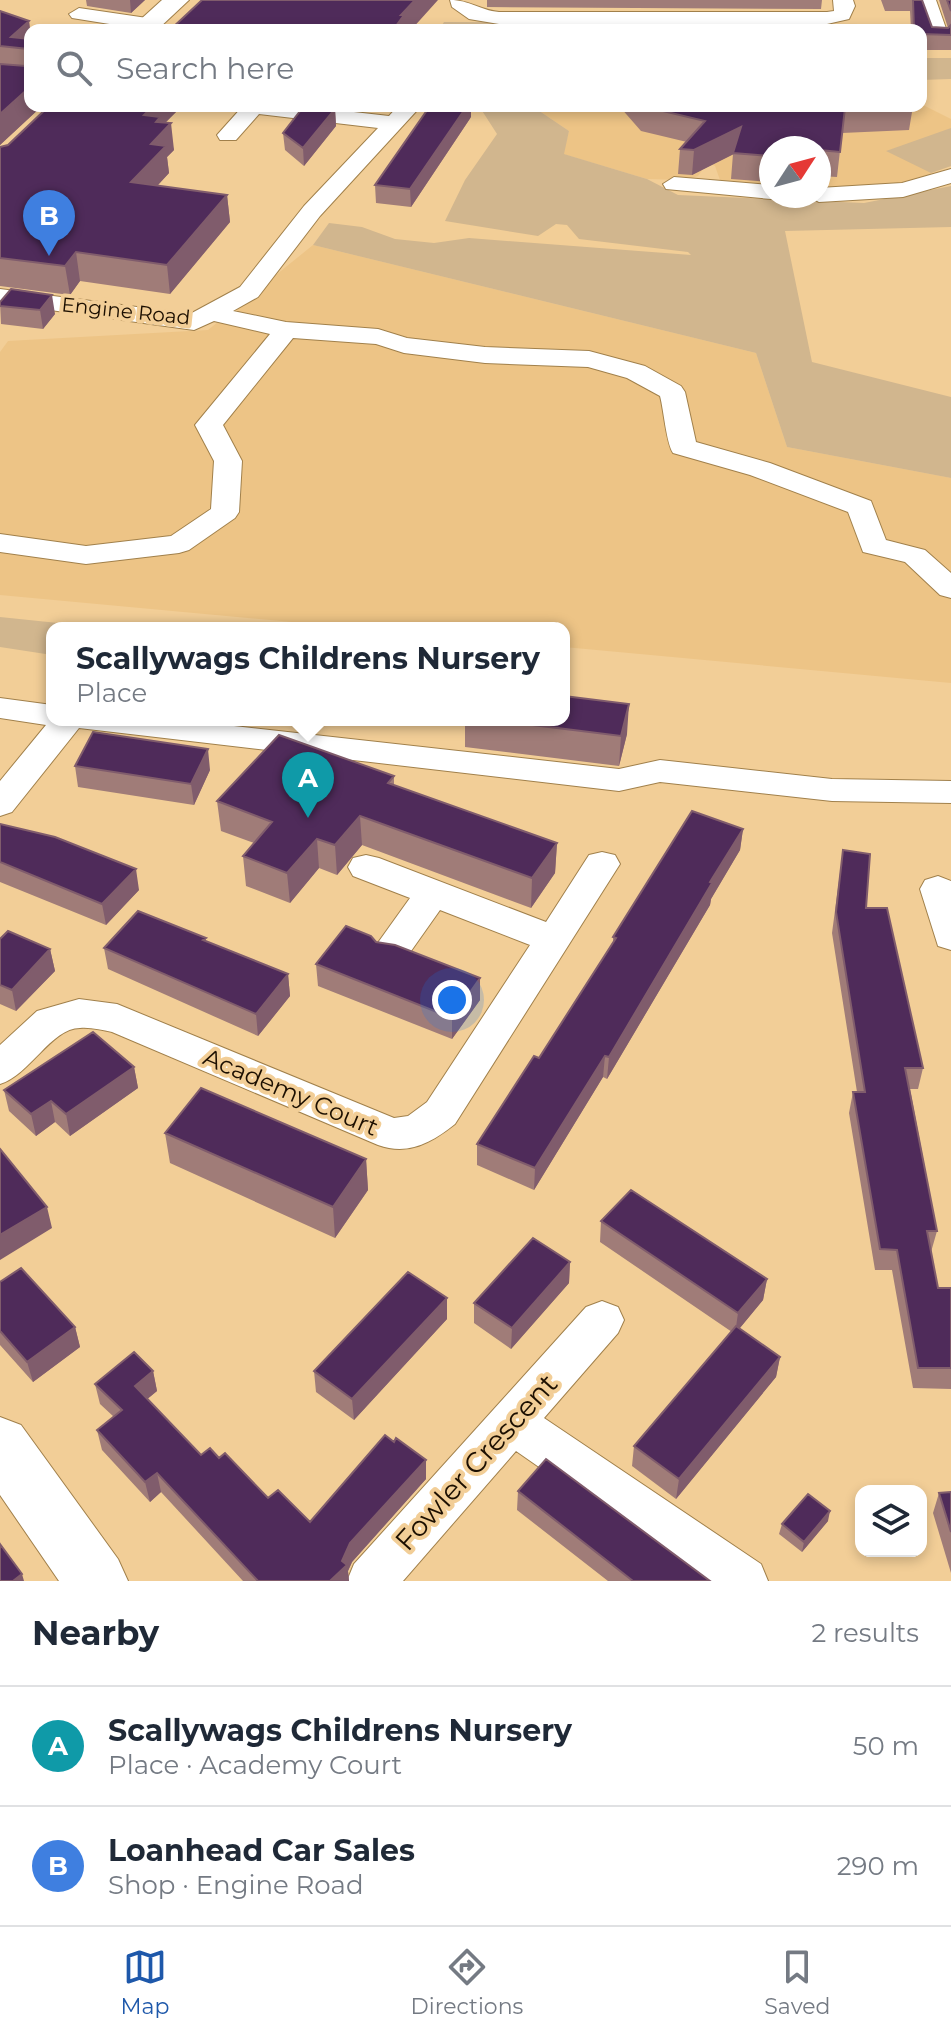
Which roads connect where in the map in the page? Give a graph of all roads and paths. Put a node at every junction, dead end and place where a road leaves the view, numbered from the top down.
1 (177, 0) edge
2 (460, 0) edge
3 (843, 0) edge
4 (926, 0) edge
5 (79, 14) dead end
6 (130, 24) edge
7 (149, 24) edge
8 (942, 31) edge
9 (249, 112) edge
10 (360, 112) edge
11 (402, 114) edge
12 (228, 135) dead end
13 (703, 163) edge
14 (951, 176) edge
15 (674, 184) dead end
16 (709, 187) junction
17 (759, 191) edge
18 (831, 195) edge
19 (0, 296) edge
20 (211, 313) junction
21 (286, 330) junction
22 (0, 543) edge
23 (951, 589) edge
24 (0, 708) edge
25 (46, 714) edge
26 (63, 726) edge
27 (134, 726) edge
28 (951, 792) edge
29 (0, 804) edge
30 (602, 864) dead end
31 (366, 867) dead end
32 (938, 889) dead end
33 (433, 893) junction
34 (951, 937) edge
35 (553, 939) junction
36 (391, 951) edge
37 (0, 1069) edge
38 (596, 1340) dead end
39 (511, 1422) junction
40 (0, 1444) edge
41 (96, 1581) edge
42 (371, 1581) edge
43 (744, 1581) edge

1 - 7 main road
2 - 3 street
4 - 8 street
5 - 6 street
9 - 12 street
10 - 11 street
11 - 20 street, Engine Road
13 - 16 street
14 - 18 street
15 - 16 street
16 - 17 street
19 - 20 street, Engine Road
20 - 21 street
21 - 22 street
21 - 23 street
24 - 25 street
26 - 29 street
27 - 28 street
30 - 35 street, Academy Court
31 - 33 street
32 - 34 street
33 - 35 street
33 - 36 street
35 - 37 street, Academy Court
38 - 39 street, Fowler Crescent
39 - 42 street, Fowler Crescent
39 - 43 street
40 - 41 main road

